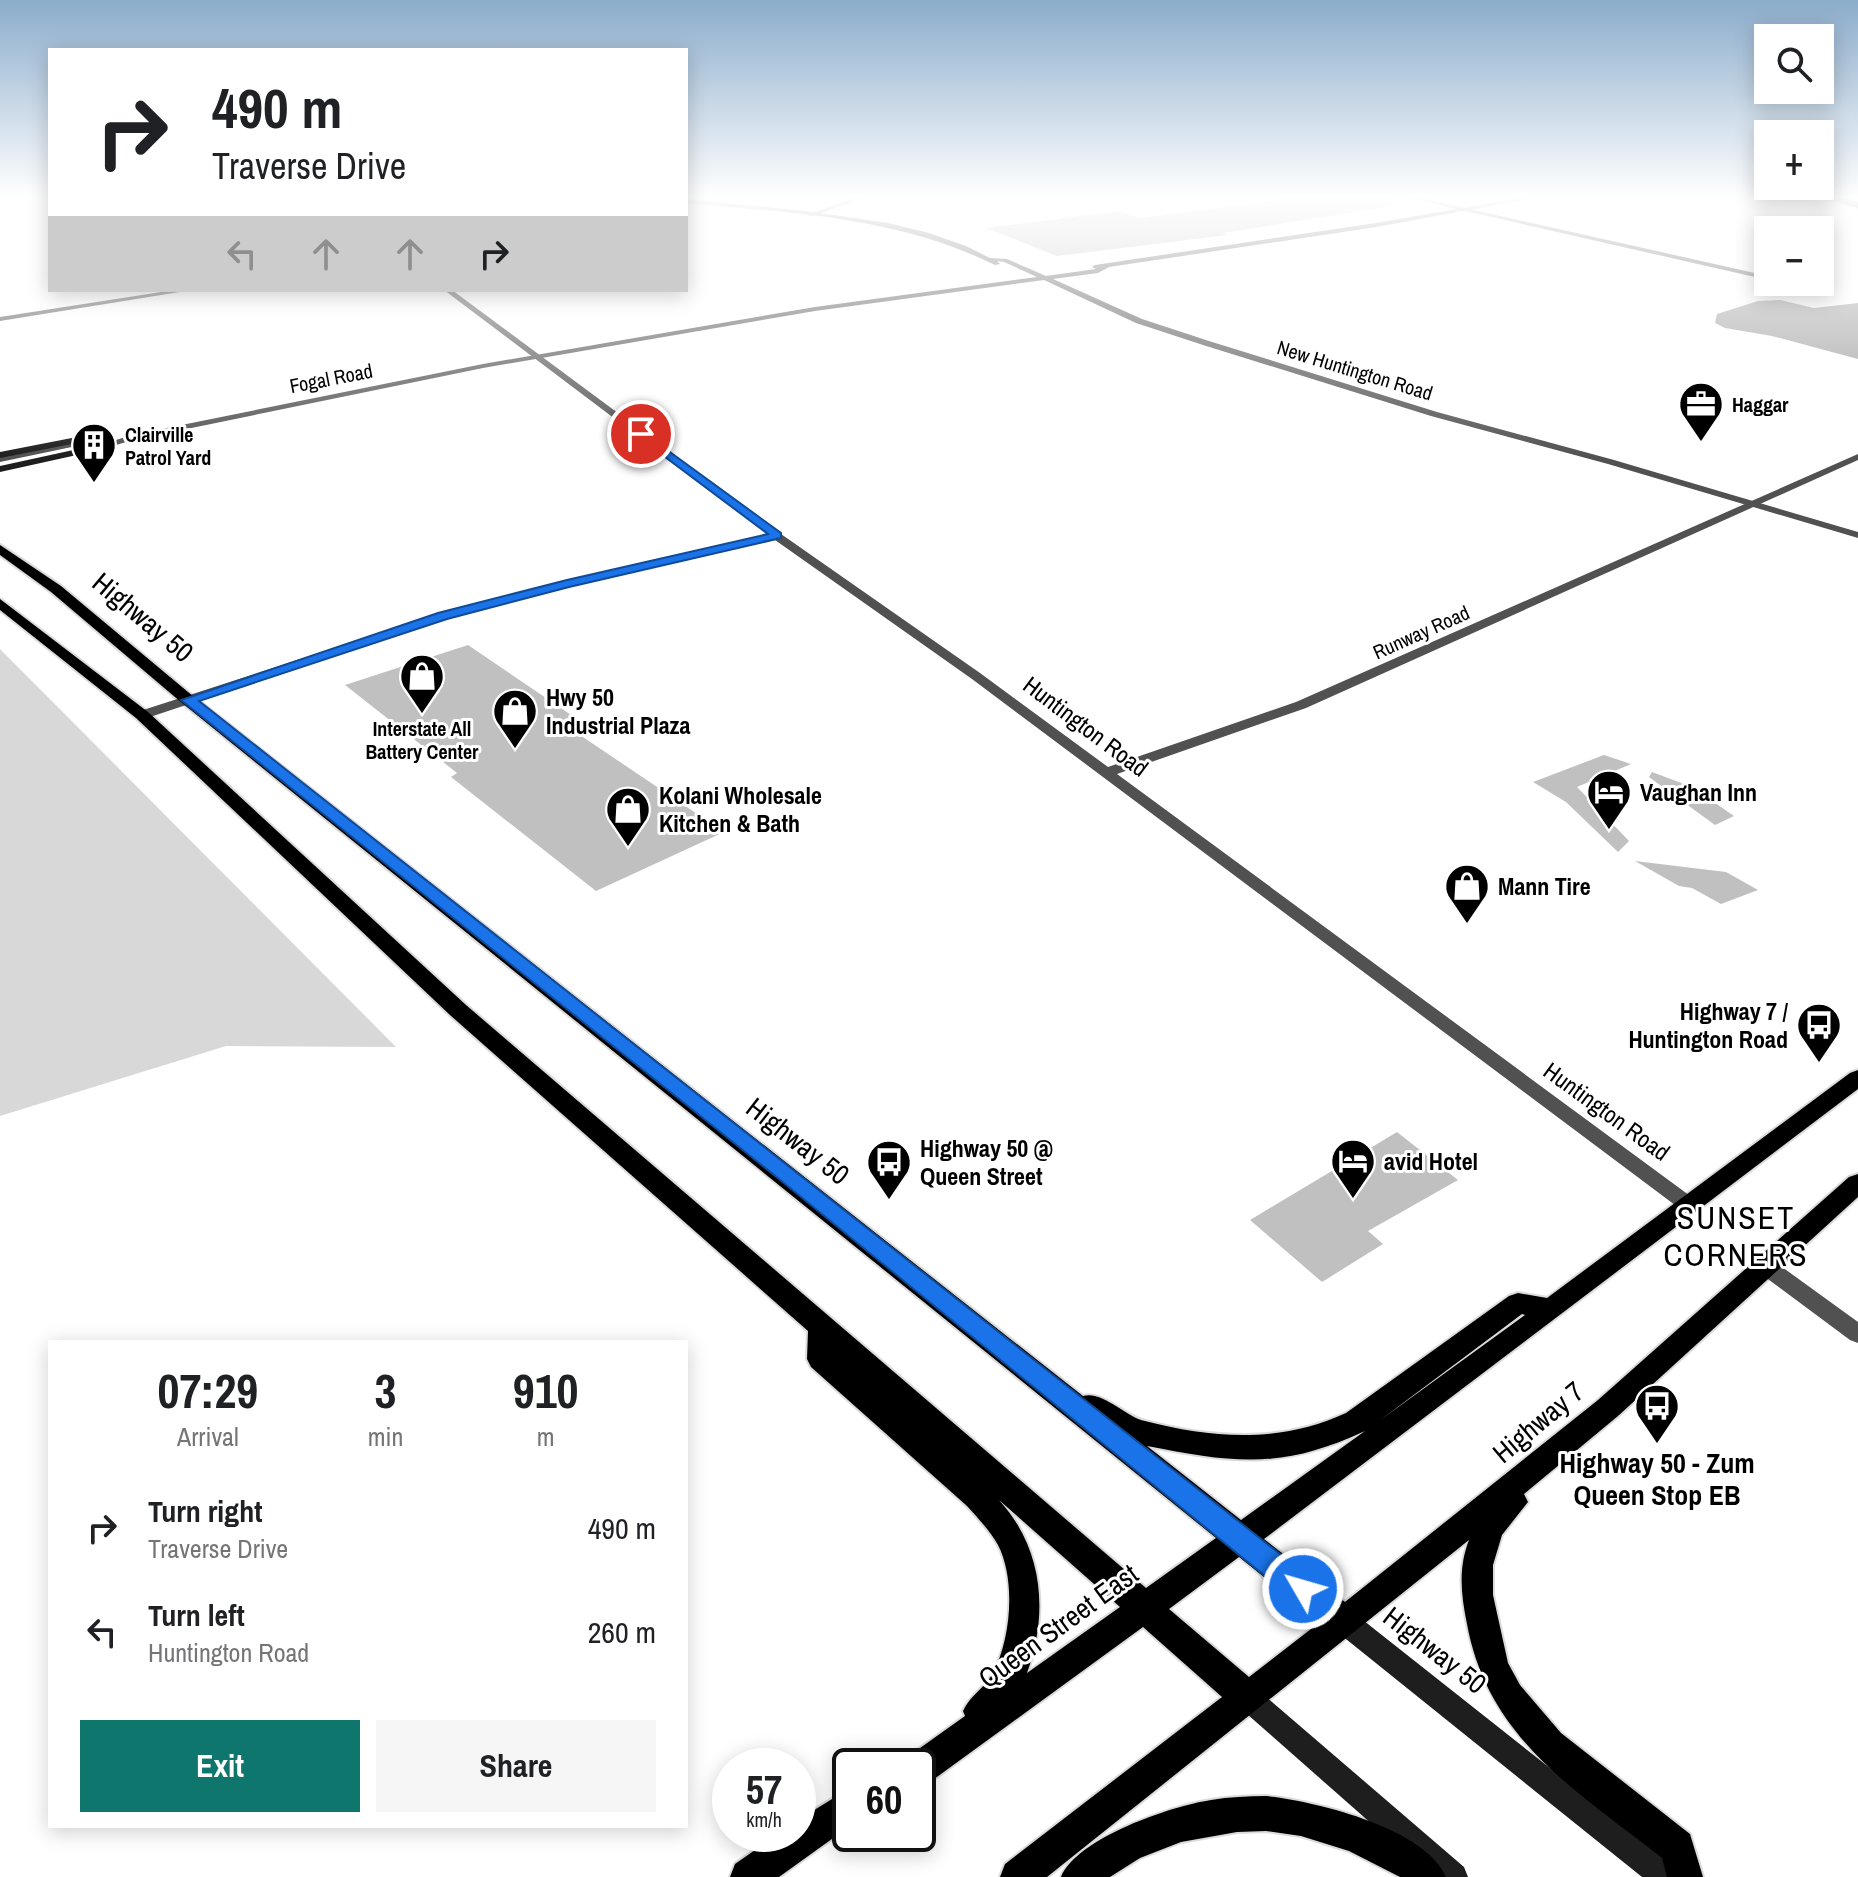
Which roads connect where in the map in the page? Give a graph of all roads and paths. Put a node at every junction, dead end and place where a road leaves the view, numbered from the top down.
1 (981, 283) edge
2 (997, 283) edge
3 (1046, 283) edge
4 (1055, 283) edge
5 (961, 288) junction
6 (175, 292) edge
7 (451, 292) edge
8 (1084, 298) junction
9 (0, 319) edge
10 (537, 356) junction
11 (106, 442) junction
12 (0, 457) edge
13 (1858, 457) edge
14 (0, 468) edge
15 (1750, 505) junction
16 (1858, 535) edge
17 (777, 536) junction
18 (1858, 544) edge
19 (0, 549) edge
20 (0, 603) edge
21 (188, 700) junction
22 (142, 715) junction
23 (1105, 773) junction
24 (1858, 1078) edge
25 (1858, 1183) edge
26 (1690, 1206) junction
27 (1764, 1265) junction
28 (927, 1287) junction
29 (1550, 1309) junction
30 (822, 1328) junction
31 (1858, 1334) edge
32 (1608, 1408) junction
33 (1239, 1540) junction
34 (1144, 1608) junction
35 (1345, 1622) junction
36 (1248, 1698) junction
37 (930, 1748) edge
38 (936, 1757) edge
39 (832, 1818) edge
40 (832, 1831) edge
41 (748, 1877) edge
42 (767, 1877) edge
43 (1018, 1877) edge
44 (1079, 1877) edge
45 (1428, 1877) edge
46 (1454, 1877) edge
47 (1665, 1877) edge
48 (1685, 1877) edge

1 - 5 street
2 - 5 street
3 - 8 street, New Huntington Road
4 - 8 street, New Huntington Road
5 - 10 street, Fogal Road
6 - 9 street
7 - 10 street, Huntington Road
8 - 15 street, New Huntington Road
10 - 11 street, Fogal Road
10 - 17 street, Huntington Road
11 - 12 street, Fogal Road
11 - 14 main road
13 - 15 street, Runway Road
15 - 16 street, New Huntington Road
15 - 18 street, New Huntington Road
15 - 23 street, Runway Road
17 - 21 street
17 - 23 street, Huntington Road
19 - 21 main road, Highway 50
20 - 22 main road
21 - 22 street
21 - 28 main road, Highway 50
22 - 30 main road
23 - 26 street, Huntington Road
24 - 26 main road
25 - 27 main road, Highway 7
26 - 29 main road
27 - 31 street
27 - 32 main road, Highway 7
28 - 29 main road
28 - 33 main road, Highway 50
29 - 33 main road
30 - 34 main road
30 - 37 main road
32 - 35 main road, Highway 7
32 - 48 main road
33 - 34 main road, Queen Street East
33 - 35 main road, Highway 50
34 - 36 main road
34 - 38 main road, Queen Street East
35 - 36 main road, Highway 7
35 - 47 main road, Highway 50
36 - 43 main road
36 - 46 main road
39 - 41 main road
40 - 42 main road
44 - 45 main road

